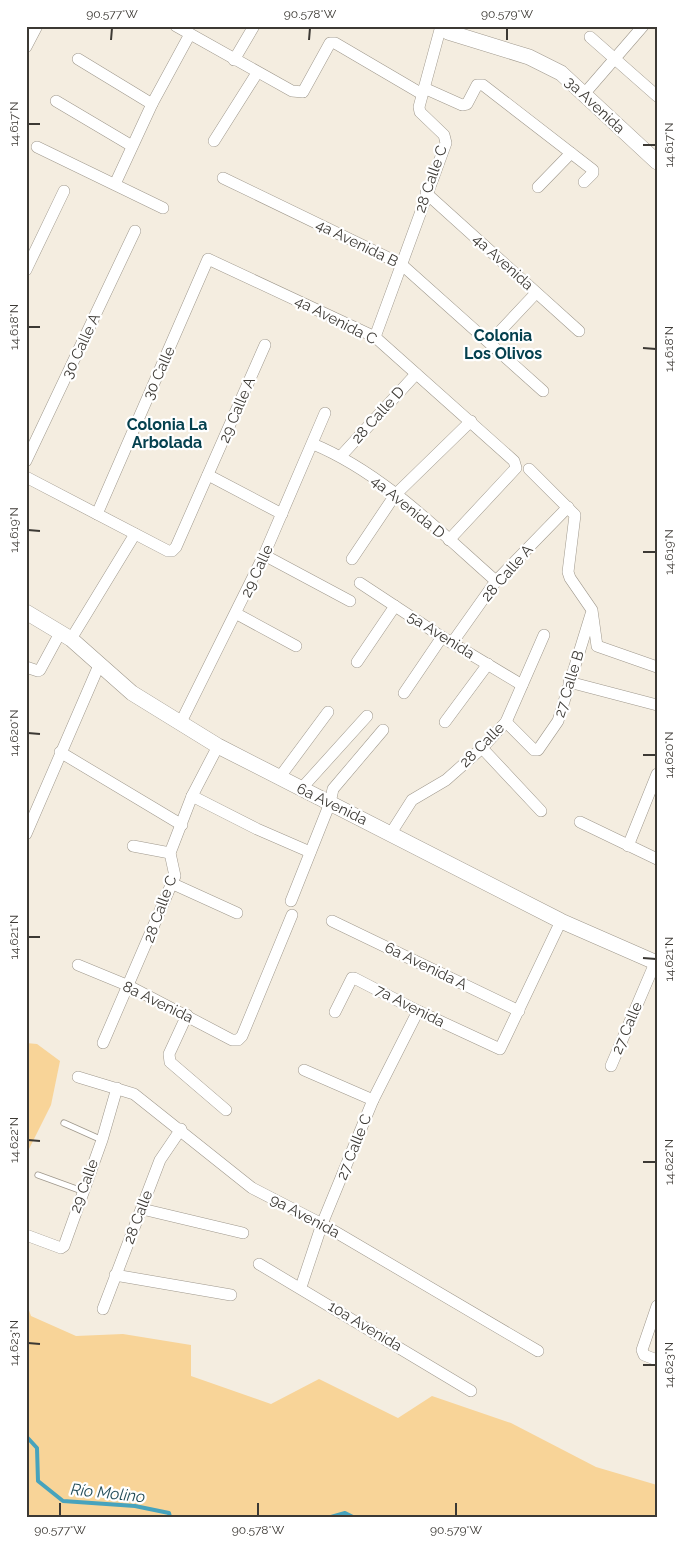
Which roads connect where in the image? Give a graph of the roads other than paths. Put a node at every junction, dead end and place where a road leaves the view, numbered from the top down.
1 (37, 26) edge
2 (176, 26) edge
3 (254, 26) edge
4 (442, 26) edge
5 (644, 26) edge
6 (190, 34) junction
7 (590, 37) dead end
8 (26, 47) edge
9 (615, 57) junction
10 (78, 59) dead end
11 (234, 60) junction
12 (257, 73) junction
13 (423, 91) junction
14 (585, 93) junction
15 (657, 96) edge
16 (56, 101) dead end
17 (152, 104) junction
18 (214, 142) dead end
19 (132, 146) junction
20 (36, 147) dead end
21 (571, 153) junction
22 (657, 162) edge
23 (222, 178) dead end
24 (584, 182) dead end
25 (115, 184) junction
26 (538, 187) dead end
27 (64, 191) dead end
28 (426, 193) junction
29 (163, 208) dead end
30 (135, 231) dead end
31 (208, 259) joint
32 (401, 264) junction
33 (26, 270) edge
34 (536, 293) junction
35 (579, 331) dead end
36 (375, 337) junction
37 (490, 342) junction
38 (265, 345) dead end
39 (416, 374) junction
40 (543, 391) dead end
41 (325, 413) dead end
42 (471, 421) junction
43 (313, 444) junction
44 (341, 456) junction
45 (26, 462) edge
46 (529, 469) dead end
47 (208, 475) junction
48 (26, 477) edge
49 (395, 495) junction
50 (568, 507) junction
51 (97, 514) junction
52 (282, 514) junction
53 (135, 534) junction
54 (449, 540) junction
55 (264, 555) junction
56 (352, 559) dead end
57 (496, 581) junction
58 (360, 583) dead end
59 (350, 601) dead end
60 (395, 606) junction
61 (592, 610) junction
62 (26, 612) edge
63 (237, 614) junction
64 (544, 635) dead end
65 (65, 636) junction
66 (447, 640) junction
67 (296, 646) dead end
68 (357, 662) dead end
69 (100, 663) junction
70 (488, 664) junction
71 (26, 667) edge
72 (657, 667) edge
73 (569, 682) junction
74 (522, 685) junction
75 (404, 693) dead end
76 (657, 704) edge
77 (328, 712) dead end
78 (367, 716) dead end
79 (445, 722) dead end
80 (506, 722) junction
81 (180, 724) junction
82 (383, 730) dead end
83 (218, 746) junction
84 (482, 748) junction
85 (60, 752) junction
86 (657, 774) edge
87 (279, 778) junction
88 (301, 789) junction
89 (192, 796) junction
90 (330, 803) junction
91 (541, 811) dead end
92 (580, 822) dead end
93 (182, 825) junction
94 (391, 833) junction
95 (26, 834) edge
96 (133, 846) dead end
97 (628, 846) junction
98 (310, 852) junction
99 (170, 853) junction
100 (657, 859) edge
101 (171, 883) junction
102 (291, 901) dead end
103 (237, 913) dead end
104 (292, 915) dead end
105 (332, 921) dead end
106 (561, 922) junction
107 (656, 963) edge
108 (78, 965) dead end
109 (129, 986) junction
110 (418, 1011) junction
111 (335, 1012) dead end
112 (519, 1012) junction
113 (187, 1015) junction
114 (103, 1043) dead end
115 (611, 1066) dead end
116 (304, 1070) dead end
117 (78, 1077) dead end
118 (117, 1088) junction
119 (373, 1100) junction
120 (226, 1110) dead end
121 (64, 1123) dead end
122 (181, 1129) junction
123 (102, 1140) junction
124 (38, 1175) dead end
125 (82, 1191) junction
126 (142, 1209) junction
127 (322, 1224) junction
128 (244, 1233) dead end
129 (26, 1235) edge
130 (259, 1264) dead end
131 (115, 1275) junction
132 (301, 1287) junction
133 (231, 1295) dead end
134 (657, 1306) edge
135 (103, 1310) dead end
136 (538, 1351) dead end
137 (657, 1360) edge
138 (471, 1391) dead end

1 - 8 street
2 - 6 street
3 - 11 street
4 - 13 street, 28 Calle C
4 - 14 street, 3a Avenida
5 - 9 street
6 - 11 street
6 - 17 street
7 - 9 street
9 - 14 street
9 - 15 street
10 - 17 street
11 - 12 street
12 - 13 street
12 - 18 street
13 - 21 street
13 - 28 street, 28 Calle C
14 - 22 street, 3a Avenida
16 - 19 street
17 - 19 street
19 - 25 street
20 - 25 street
21 - 24 street
21 - 26 street
23 - 32 street, 4a Avenida B
25 - 29 street
27 - 33 street
28 - 32 street, 28 Calle C
28 - 34 street, 4a Avenida
30 - 45 street, 30 Calle A
31 - 36 street, 4a Avenida C
31 - 51 street, 30 Calle
32 - 36 street, 28 Calle C
32 - 37 street, 4a Avenida B
34 - 35 street, 4a Avenida
34 - 37 street
36 - 39 street, 4a Avenida C
37 - 40 street, 4a Avenida B
38 - 47 street, 29 Calle A
39 - 42 street, 4a Avenida C
39 - 44 street, 28 Calle D
41 - 43 street, 29 Calle
42 - 49 street
42 - 54 street, 4a Avenida C
43 - 44 street, 4a Avenida D
43 - 52 street, 29 Calle
44 - 49 street, 4a Avenida D
46 - 50 street
47 - 52 street
47 - 53 street, 29 Calle A
48 - 51 street
49 - 54 street, 4a Avenida D
49 - 56 street
50 - 57 street, 28 Calle A
50 - 61 street
51 - 53 street
52 - 55 street, 29 Calle
53 - 65 street
54 - 57 street, 4a Avenida D
55 - 59 street
55 - 63 street, 29 Calle
57 - 66 street, 28 Calle A
58 - 60 street, 5a Avenida
60 - 66 street, 5a Avenida
60 - 68 street
61 - 72 street
61 - 73 street, 27 Calle B
62 - 65 street, 6a Avenida
63 - 67 street
63 - 81 street, 29 Calle
64 - 74 street, 28 Calle
65 - 69 street, 6a Avenida
65 - 71 street
66 - 70 street, 5a Avenida
66 - 75 street, 28 Calle A
69 - 81 street, 6a Avenida
69 - 85 street
70 - 74 street, 5a Avenida
70 - 79 street
73 - 76 street
73 - 80 street, 27 Calle B
74 - 80 street, 28 Calle
77 - 87 street
78 - 88 street
80 - 84 street, 28 Calle
81 - 83 street, 6a Avenida
82 - 90 street
83 - 87 street, 6a Avenida
83 - 89 street, 28 Calle C
84 - 91 street
84 - 94 street, 28 Calle
85 - 93 street
85 - 95 street
86 - 97 street
87 - 88 street, 6a Avenida
88 - 90 street, 6a Avenida
89 - 93 street, 28 Calle C
89 - 98 street
90 - 94 street, 6a Avenida
90 - 98 street
92 - 97 street
93 - 99 street, 28 Calle C
94 - 106 street, 6a Avenida
96 - 99 street
97 - 100 street
98 - 102 street
99 - 101 street, 28 Calle C
101 - 103 street
101 - 109 street, 28 Calle C
104 - 113 street, 8a Avenida
105 - 112 street, 6a Avenida A
106 - 107 street, 6a Avenida
106 - 112 street
107 - 115 street, 27 Calle
108 - 109 street, 8a Avenida
109 - 113 street, 8a Avenida
109 - 114 street, 28 Calle C
110 - 111 street, 7a Avenida
110 - 112 street, 7a Avenida
110 - 119 street, 27 Calle C
113 - 120 street
116 - 119 street
117 - 118 street, 9a Avenida
118 - 122 street, 9a Avenida
118 - 123 street, 29 Calle
119 - 127 street, 27 Calle C
121 - 123 lane
122 - 126 street, 28 Calle
122 - 127 street, 9a Avenida
123 - 125 street, 29 Calle
124 - 125 lane
125 - 129 street, 29 Calle
126 - 128 street
126 - 131 street, 28 Calle
127 - 132 street, 27 Calle C
127 - 136 street, 9a Avenida
130 - 132 street, 10a Avenida
131 - 133 street
131 - 135 street, 28 Calle
132 - 138 street, 10a Avenida
134 - 137 street

